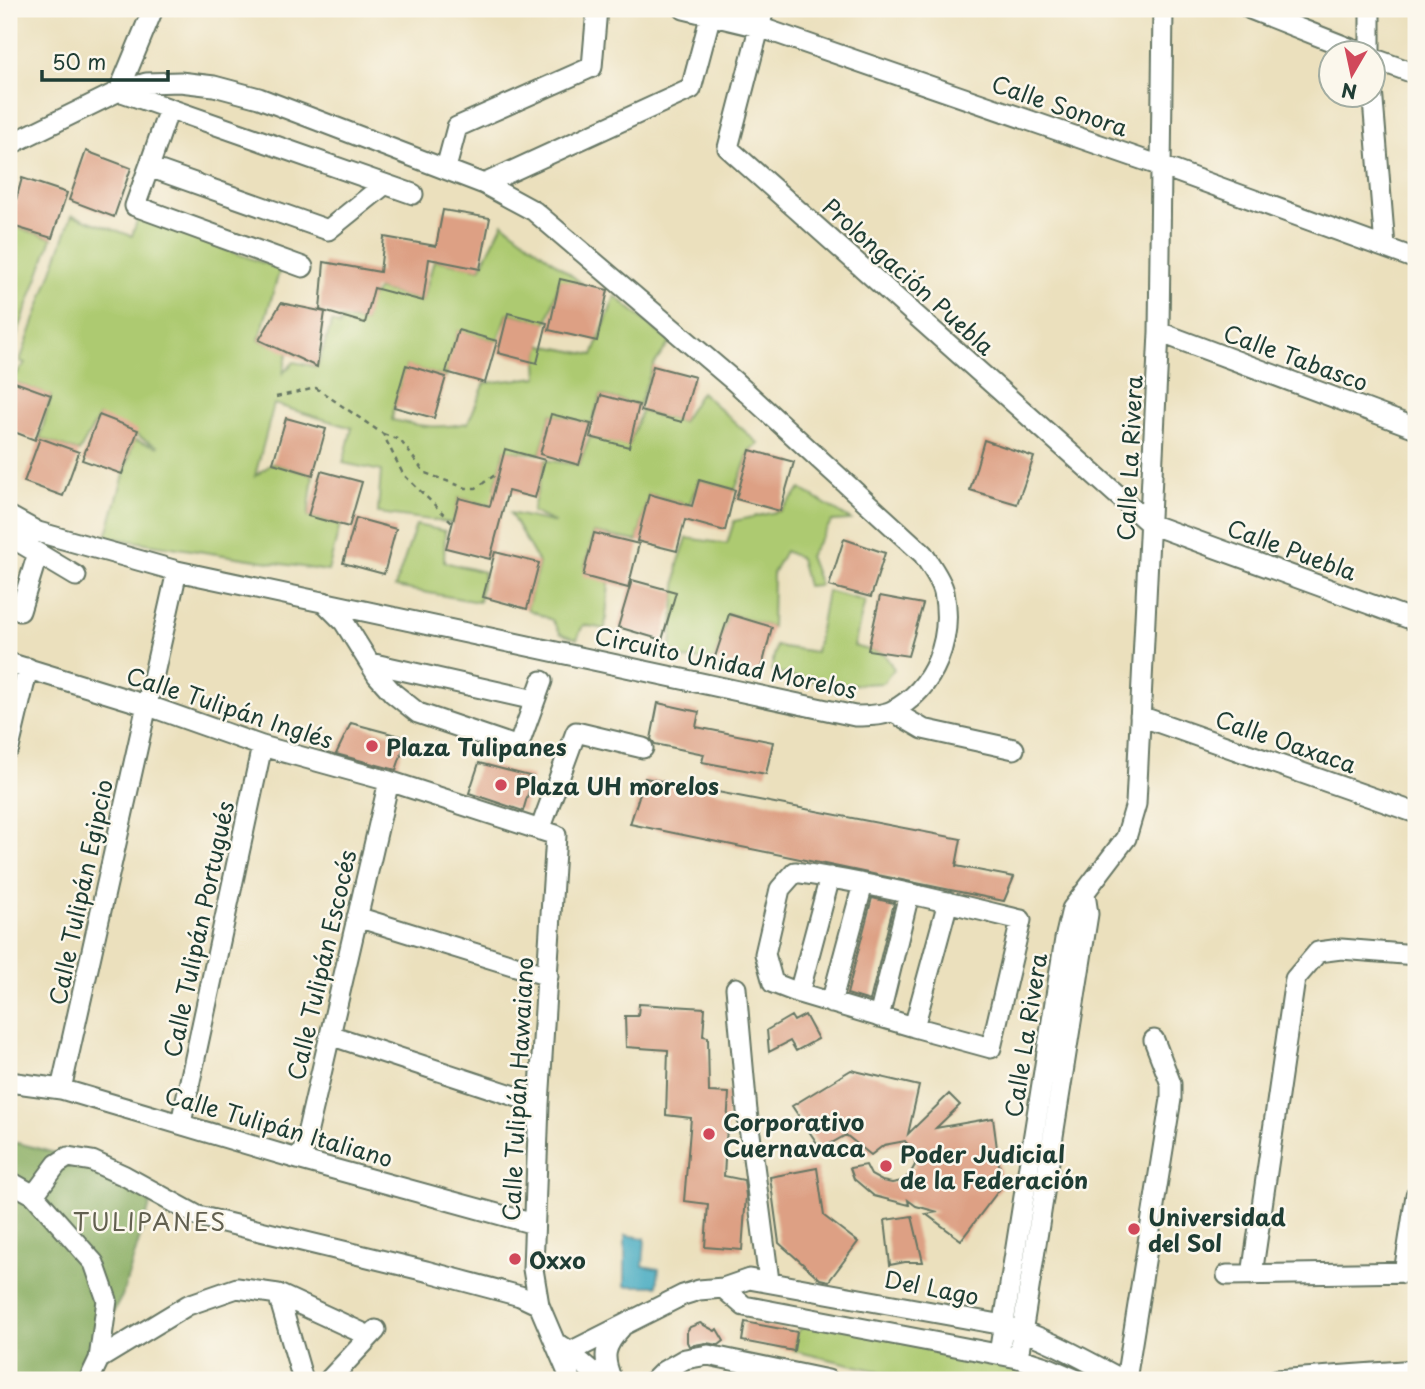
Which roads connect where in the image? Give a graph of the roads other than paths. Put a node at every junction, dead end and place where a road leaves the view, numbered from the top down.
1 (153, 9) edge
2 (597, 9) edge
3 (684, 9) edge
4 (1163, 9) edge
5 (1250, 9) edge
6 (1370, 9) edge
7 (711, 14) junction
8 (762, 18) edge
9 (1324, 38) edge
10 (1370, 38) edge
11 (1386, 63) edge
12 (1416, 74) edge
13 (119, 91) junction
14 (1375, 108) edge
15 (169, 109) junction
16 (9, 145) edge
17 (1161, 166) junction
18 (149, 167) junction
19 (446, 168) junction
20 (484, 184) junction
21 (384, 185) junction
22 (413, 194) dead end
23 (1385, 247) junction
24 (1416, 259) edge
25 (303, 267) dead end
26 (1159, 332) junction
27 (1416, 428) edge
28 (9, 516) edge
29 (1150, 524) junction
30 (9, 536) edge
31 (38, 553) junction
32 (177, 571) junction
33 (76, 576) dead end
34 (323, 601) junction
35 (20, 611) dead end
36 (1416, 621) edge
37 (370, 663) junction
38 (18, 665) edge
39 (542, 681) dead end
40 (535, 700) junction
41 (146, 705) junction
42 (892, 711) junction
43 (1140, 716) junction
44 (262, 746) junction
45 (9, 748) edge
46 (643, 748) dead end
47 (1014, 749) dead end
48 (389, 781) junction
49 (1416, 813) edge
50 (548, 833) junction
51 (830, 877) junction
52 (863, 884) junction
53 (909, 894) junction
54 (948, 902) junction
55 (357, 918) junction
56 (1416, 955) edge
57 (548, 976) junction
58 (736, 988) dead end
59 (799, 993) junction
60 (831, 1003) junction
61 (879, 1017) junction
62 (914, 1027) junction
63 (330, 1035) junction
64 (1154, 1040) dead end
65 (9, 1082) edge
66 (61, 1088) junction
67 (539, 1104) junction
68 (181, 1122) junction
69 (301, 1160) junction
70 (9, 1181) edge
71 (34, 1195) junction
72 (1416, 1195) edge
73 (534, 1223) junction
74 (1410, 1272) edge
75 (1227, 1275) dead end
76 (1252, 1275) junction
77 (769, 1281) junction
78 (723, 1288) junction
79 (278, 1294) junction
80 (539, 1305) junction
81 (622, 1326) junction
82 (1013, 1328) junction
83 (1056, 1345) junction
84 (563, 1350) junction
85 (1008, 1356) junction
86 (99, 1359) junction
87 (1416, 1370) edge
88 (1048, 1374) edge
89 (1387, 1376) edge
90 (89, 1380) edge
91 (303, 1380) edge
92 (329, 1380) edge
93 (571, 1380) edge
94 (602, 1380) edge
95 (612, 1380) edge
96 (655, 1380) edge
97 (828, 1380) edge
98 (1076, 1380) edge
99 (1125, 1380) edge
100 (1276, 1380) edge

1 - 13 street
2 - 19 street
3 - 7 street, Calle Sonora
4 - 17 street, Calle La Rivera
5 - 9 street
6 - 10 street
7 - 8 street, Calle Sonora
7 - 20 street
8 - 17 street, Calle Sonora
8 - 29 street, Prolongación Puebla
11 - 12 street
13 - 15 street
13 - 16 street
13 - 19 street
14 - 23 street
15 - 18 street
15 - 21 street
17 - 23 street, Calle Sonora
17 - 26 street, Calle La Rivera
18 - 21 street
18 - 25 street
19 - 20 street
20 - 42 street
21 - 22 street
23 - 24 street, Calle Sonora
26 - 27 street, Calle Tabasco
26 - 29 street, Calle La Rivera
28 - 32 street, Circuito Unidad Morelos
29 - 36 street, Calle Puebla
29 - 43 street, Calle La Rivera
30 - 31 street
31 - 33 street
31 - 35 street
32 - 34 street, Circuito Unidad Morelos
32 - 41 street
34 - 37 street
34 - 42 street, Circuito Unidad Morelos
37 - 40 street
37 - 40 street
38 - 41 street, Calle Tulipán Inglés
38 - 45 street
39 - 40 street
41 - 44 street, Calle Tulipán Inglés
41 - 66 street, Calle Tulipán Egipcio
42 - 47 street
43 - 49 street, Calle Oaxaca
43 - 82 street, Calle La Rivera
44 - 48 street, Calle Tulipán Inglés
44 - 68 street, Calle Tulipán Portugués
46 - 50 street, Calle Tulipán Hawaiano
48 - 50 street, Calle Tulipán Inglés
48 - 55 street, Calle Tulipán Escocés
50 - 57 street, Calle Tulipán Hawaiano
51 - 52 street
51 - 59 street
51 - 59 street
52 - 53 street
52 - 60 street
53 - 54 street
53 - 61 street
54 - 62 street
54 - 62 street
55 - 57 street
55 - 63 street, Calle Tulipán Escocés
56 - 76 street
57 - 67 street, Calle Tulipán Hawaiano
58 - 77 street
59 - 60 street
60 - 61 street
61 - 62 street
63 - 67 street
63 - 69 street, Calle Tulipán Escocés
64 - 99 street
65 - 66 street, Calle Tulipán Italiano
66 - 68 street, Calle Tulipán Italiano
67 - 73 street, Calle Tulipán Hawaiano
68 - 69 street, Calle Tulipán Italiano
69 - 73 street, Calle Tulipán Italiano
70 - 71 street
71 - 80 street
71 - 86 street
72 - 74 street
73 - 80 street, Calle Tulipán Hawaiano
74 - 76 street
75 - 76 street
77 - 78 street, Del Lago
77 - 82 street, Del Lago
78 - 81 street, Del Lago
78 - 85 street
79 - 86 street
79 - 91 street
79 - 92 street
80 - 84 street, Calle Tulipán Hawaiano
81 - 84 street, Del Lago
81 - 95 street
82 - 83 street, Del Lago
82 - 85 street, Calle La Rivera
83 - 88 street
83 - 99 street, Del Lago
84 - 93 street, Calle Tulipán Hawaiano
84 - 94 street, Calle Tulipán Hawaiano
85 - 88 street
86 - 90 street
87 - 89 street
88 - 98 street
89 - 100 street
96 - 97 street

